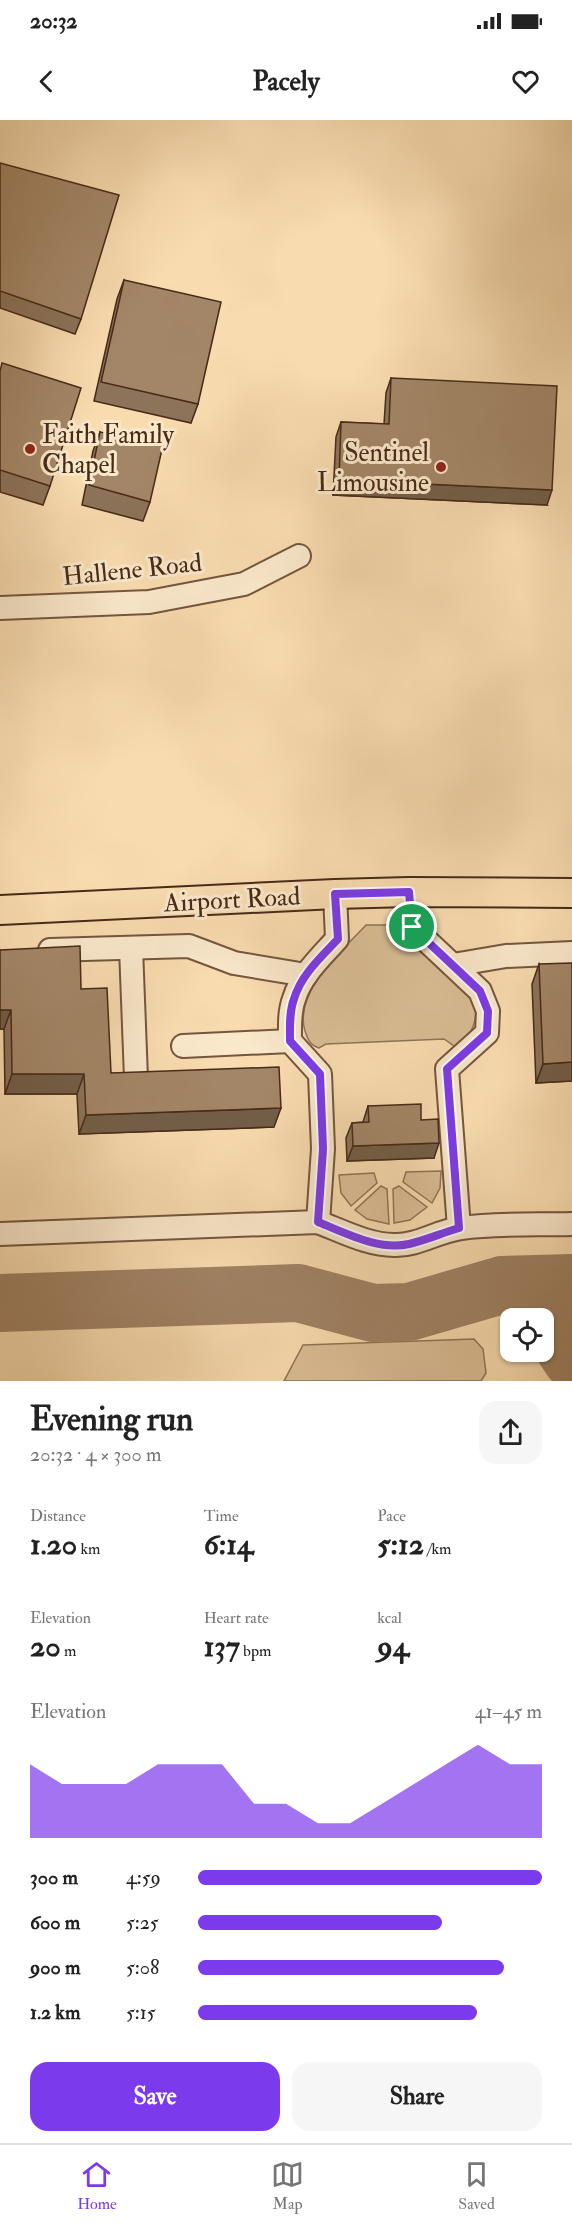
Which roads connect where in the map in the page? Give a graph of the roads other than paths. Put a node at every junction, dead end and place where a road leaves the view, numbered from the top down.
1 (299, 556) dead end
2 (0, 608) edge
3 (409, 892) junction
4 (572, 893) edge
5 (335, 894) junction
6 (0, 910) edge
7 (131, 948) junction
8 (25, 951) edge
9 (572, 953) edge
10 (453, 964) junction
11 (306, 975) junction
12 (290, 1041) junction
13 (183, 1046) dead end
14 (136, 1078) edge
15 (318, 1222) junction
16 (572, 1224) edge
17 (459, 1228) junction
18 (0, 1234) edge

1 - 2 street, Hallene Road
3 - 4 main road, Airport Road
3 - 5 main road, Airport Road
3 - 10 street
5 - 6 main road, Airport Road
5 - 11 street
7 - 8 street
7 - 11 street
7 - 14 street
9 - 10 street
10 - 17 street
11 - 12 street
12 - 13 street
12 - 15 street
15 - 17 street
15 - 18 street
16 - 17 street

